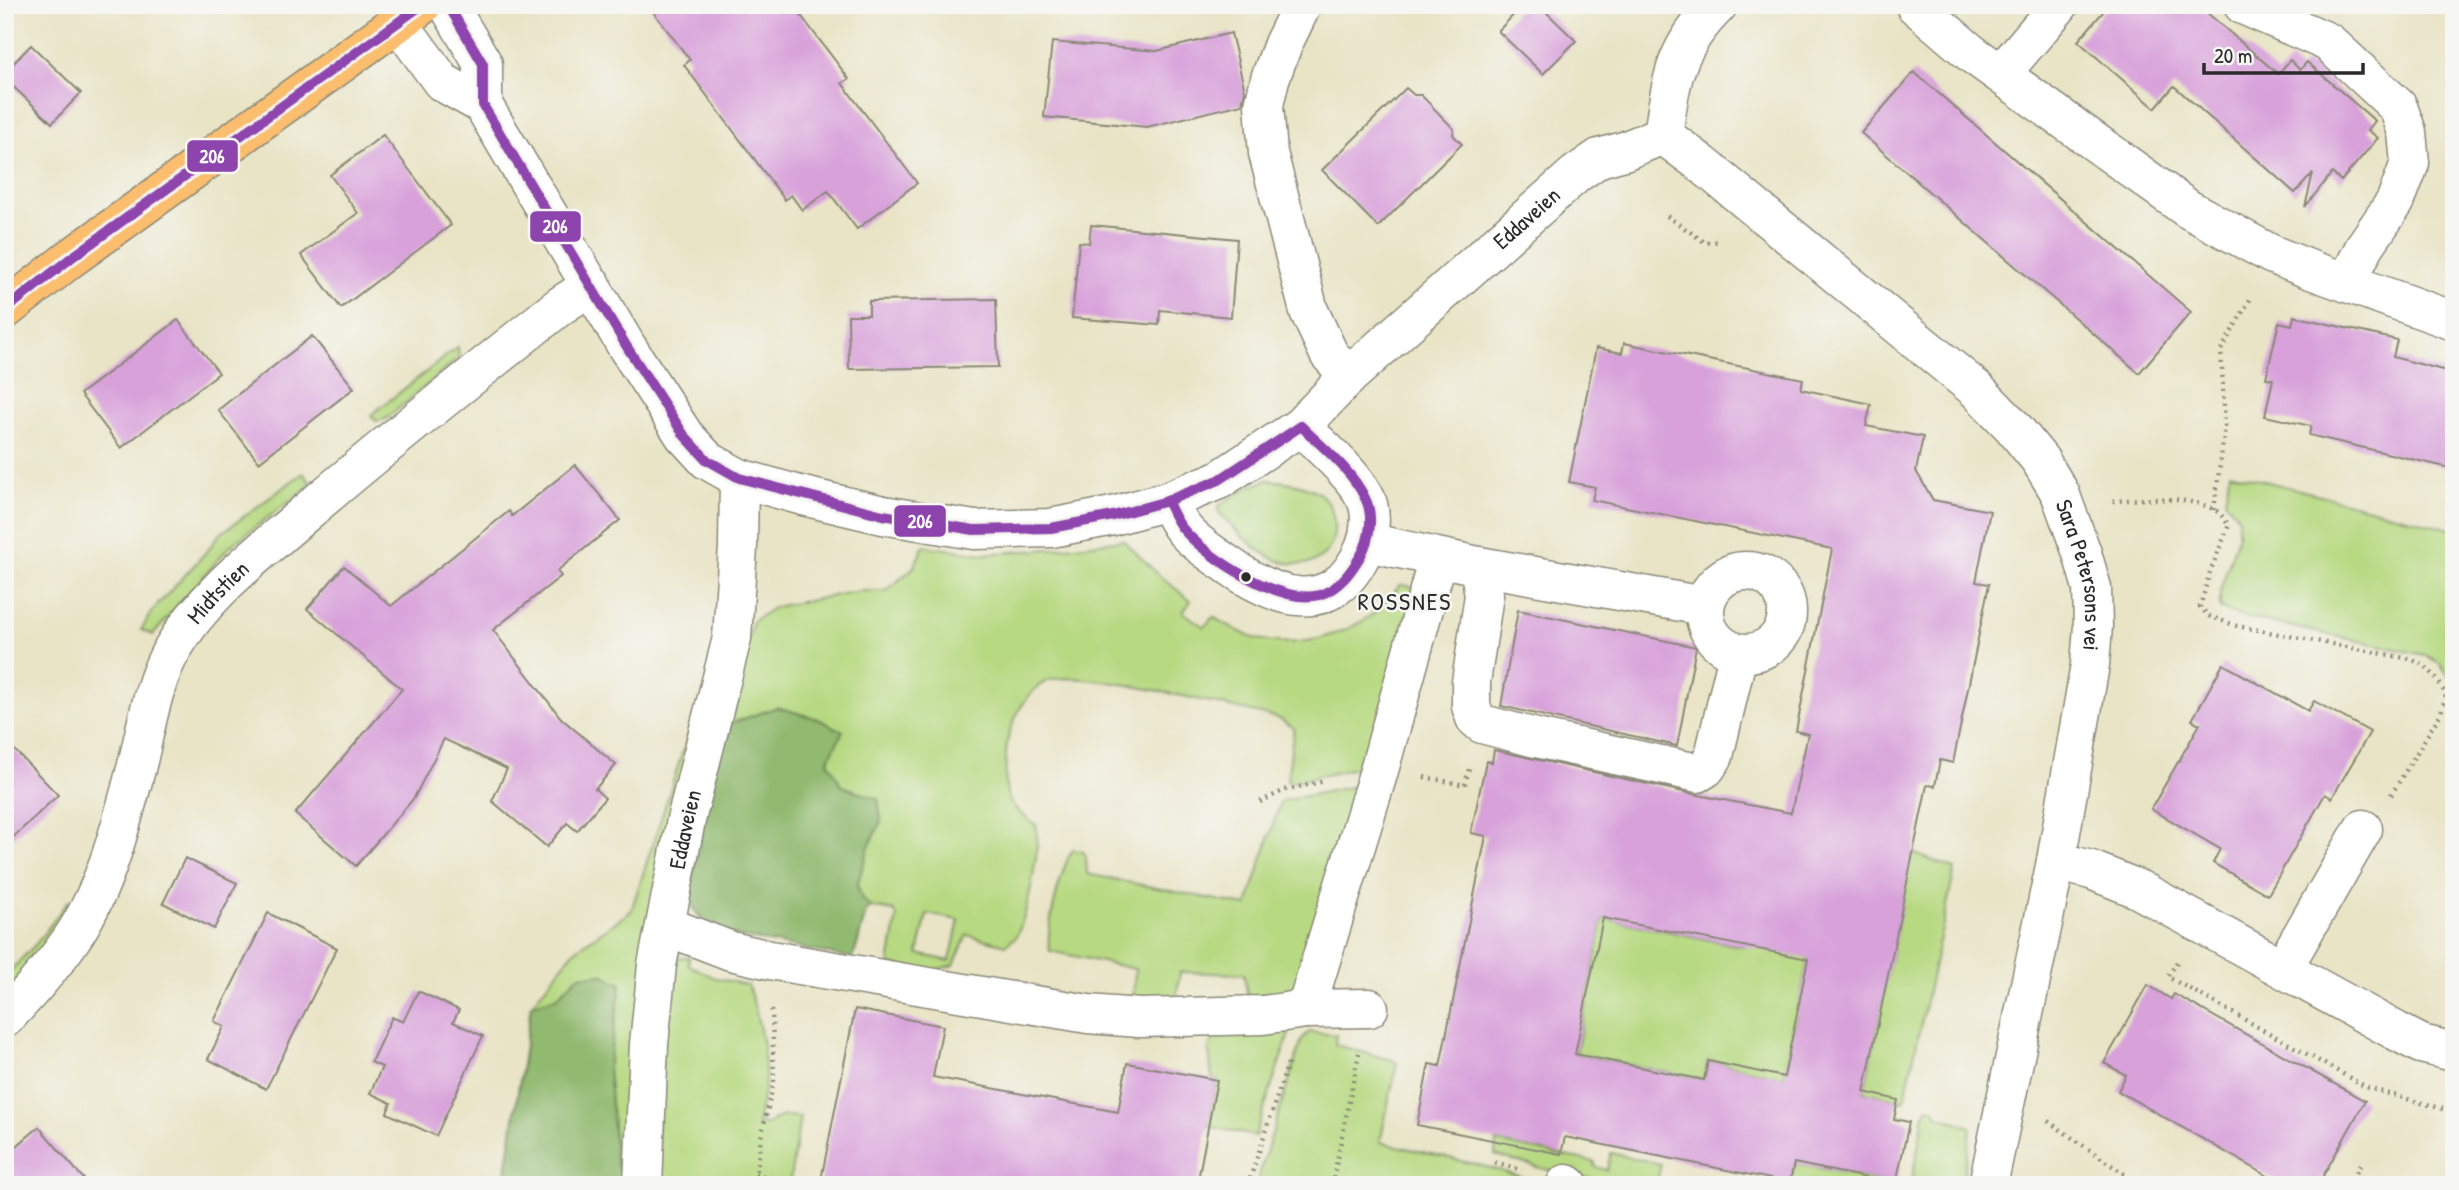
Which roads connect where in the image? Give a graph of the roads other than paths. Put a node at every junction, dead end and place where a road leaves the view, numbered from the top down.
1 (448, 5) edge
2 (1302, 5) edge
3 (1718, 5) edge
4 (1914, 5) edge
5 (2059, 5) edge
6 (2243, 5) edge
7 (410, 14) edge
8 (2001, 74) junction
9 (483, 104) junction
10 (1663, 135) junction
11 (2347, 282) junction
12 (592, 285) junction
13 (5, 310) edge
14 (2454, 321) edge
15 (1349, 376) junction
16 (1301, 426) junction
17 (739, 478) junction
18 (1167, 501) junction
19 (1367, 542) junction
20 (1438, 558) junction
21 (1479, 566) junction
22 (1704, 606) junction
23 (1738, 654) junction
24 (2363, 829) road end
25 (2056, 862) junction
26 (666, 926) junction
27 (2283, 968) junction
28 (1369, 1008) road end
29 (1306, 1009) junction
30 (5, 1018) edge
31 (2454, 1052) edge
32 (643, 1185) edge
33 (1988, 1185) edge

1 - 9 street, Eddaveien
2 - 15 street
3 - 10 street
4 - 8 street
5 - 8 street
6 - 11 street
7 - 9 street
7 - 13 main road
8 - 11 street
9 - 12 street, Eddaveien
10 - 15 street, Eddaveien
10 - 25 street, Sara Petersons vei
11 - 14 street
12 - 17 street, Eddaveien
12 - 30 street, Midtstien
15 - 16 street, Eddaveien
16 - 18 street, Eddaveien
16 - 19 street
17 - 18 street, Eddaveien
17 - 26 street, Eddaveien
18 - 19 street
19 - 20 street
20 - 21 street
20 - 29 street
21 - 22 street
21 - 23 street
22 - 23 street
22 - 23 street
24 - 27 street
25 - 27 street
25 - 33 street, Sara Petersons vei
26 - 29 street
26 - 32 street, Eddaveien
27 - 31 street
28 - 29 street

